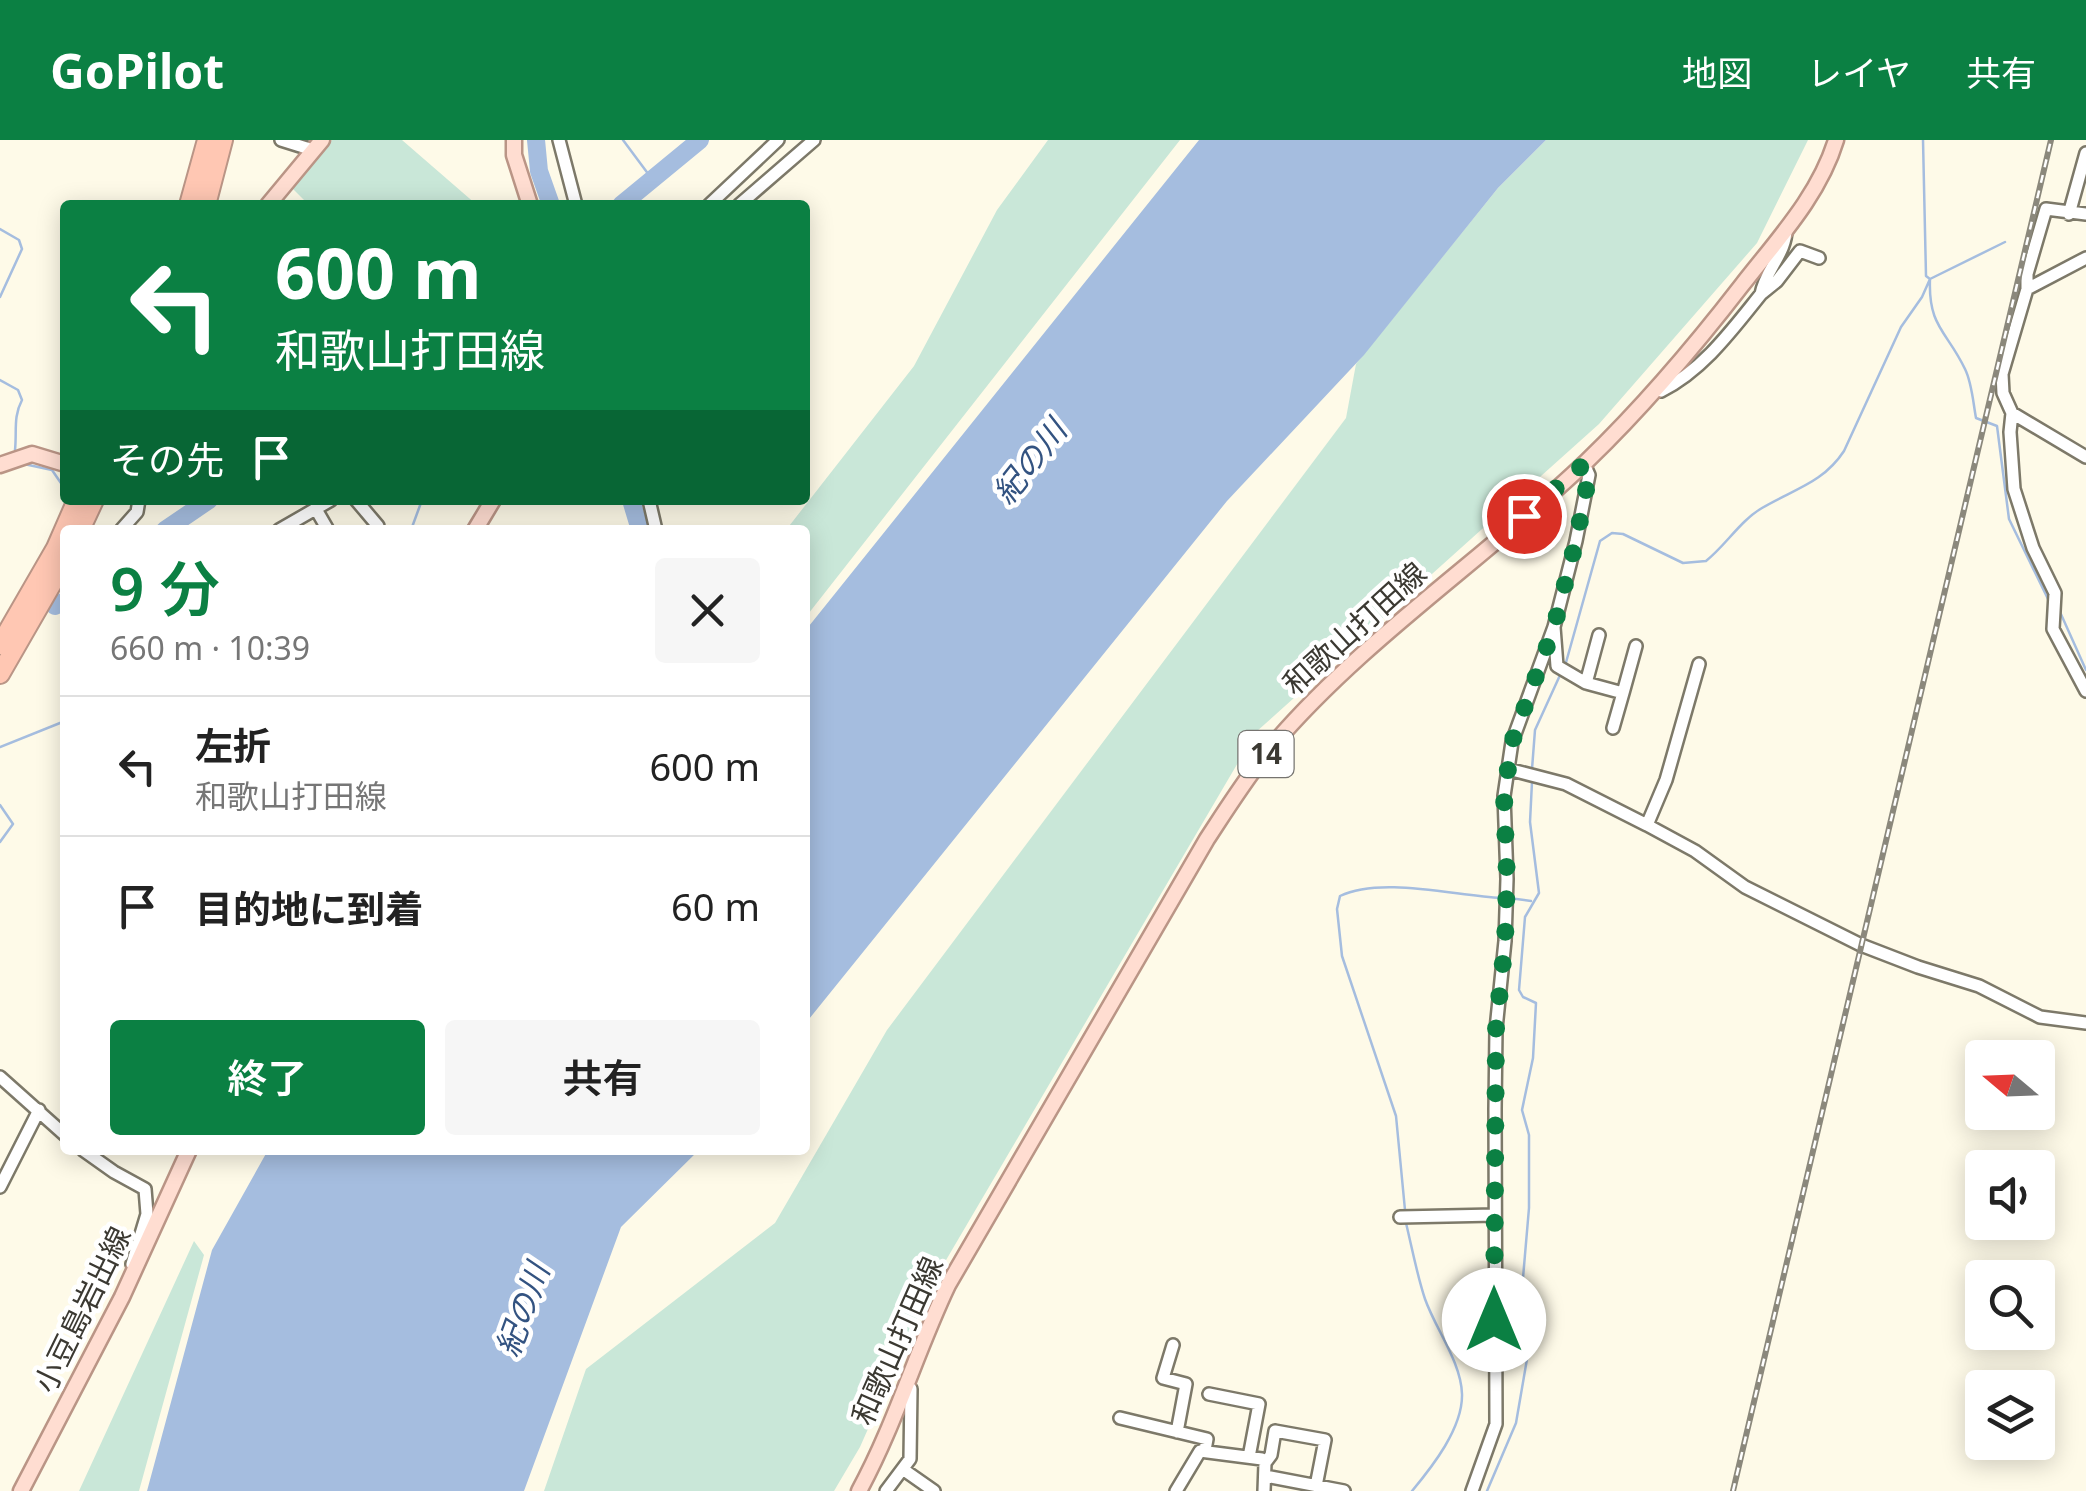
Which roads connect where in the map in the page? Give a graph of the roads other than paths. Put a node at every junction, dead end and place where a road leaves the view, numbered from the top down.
1 (207, 140) edge
2 (223, 140) edge
3 (281, 140) edge
4 (514, 140) edge
5 (559, 140) edge
6 (778, 140) edge
7 (814, 140) edge
8 (1836, 140) edge
9 (317, 145) edge
10 (2086, 153) edge
11 (190, 200) edge
12 (207, 200) edge
13 (272, 200) edge
14 (528, 200) edge
15 (575, 200) edge
16 (713, 200) edge
17 (745, 200) edge
18 (2069, 214) junction
19 (2086, 214) edge
20 (1786, 228) junction
21 (1819, 258) dead end
22 (2086, 258) edge
23 (2027, 289) junction
24 (1761, 294) junction
25 (1656, 389) junction
26 (2012, 413) junction
27 (2086, 457) edge
28 (60, 462) edge
29 (1584, 464) junction
30 (0, 465) edge
31 (324, 505) edge
32 (360, 505) edge
33 (316, 510) junction
34 (289, 525) edge
35 (325, 525) edge
36 (377, 525) edge
37 (60, 539) edge
38 (60, 570) edge
39 (1554, 627) junction
40 (1599, 635) dead end
41 (1, 642) edge
42 (1636, 646) dead end
43 (1700, 664) dead end
44 (0, 674) edge
45 (1586, 682) junction
46 (2086, 691) edge
47 (1623, 693) junction
48 (1613, 728) dead end
49 (1514, 770) junction
50 (1647, 824) junction
51 (2086, 1023) edge
52 (0, 1077) edge
53 (38, 1110) junction
54 (60, 1130) edge
55 (90, 1155) edge
56 (187, 1155) edge
57 (0, 1187) edge
58 (1495, 1215) junction
59 (1400, 1217) dead end
60 (122, 1297) junction
61 (1174, 1345) dead end
62 (908, 1384) junction
63 (1208, 1394) dead end
64 (1120, 1418) dead end
65 (1176, 1432) junction
66 (1205, 1450) junction
67 (1249, 1457) junction
68 (1265, 1469) junction
69 (904, 1470) junction
70 (1316, 1486) junction
71 (21, 1491) edge
72 (859, 1491) edge
73 (886, 1491) edge
74 (934, 1491) edge
75 (1176, 1491) edge
76 (1264, 1491) edge
77 (1344, 1491) edge
78 (1472, 1491) edge

1 - 11 highway
2 - 12 highway
3 - 9 street
4 - 14 main road
5 - 15 street
6 - 16 street
7 - 17 street
8 - 20 main road, 和歌山打田線 / 14
9 - 13 main road
10 - 18 street
18 - 19 street
18 - 23 street
20 - 24 street
20 - 25 main road, 和歌山打田線 / 14
21 - 24 street
22 - 23 street
23 - 26 street
24 - 25 street
25 - 29 main road, 和歌山打田線 / 14
26 - 27 street
26 - 46 street
28 - 30 main road
29 - 39 street
29 - 62 main road, 和歌山打田線 / 14
31 - 33 street
32 - 36 street
33 - 34 street
33 - 35 street
37 - 41 highway
38 - 44 highway
39 - 45 street
39 - 49 street
40 - 45 street
42 - 47 street
43 - 50 street
45 - 47 street
47 - 48 street
49 - 50 street
49 - 58 street
50 - 51 street
52 - 53 street
53 - 54 street
53 - 57 street
55 - 60 street
56 - 60 main road, 小豆島岩出線
58 - 59 street
58 - 78 street
60 - 71 main road, 小豆島岩出線
61 - 65 street
62 - 69 street
62 - 72 main road, 和歌山打田線 / 14
63 - 67 street
64 - 65 street
65 - 66 street
66 - 67 street
66 - 75 street
67 - 68 street
68 - 70 street
68 - 70 street
68 - 76 street
69 - 73 street
69 - 74 street
70 - 77 street

